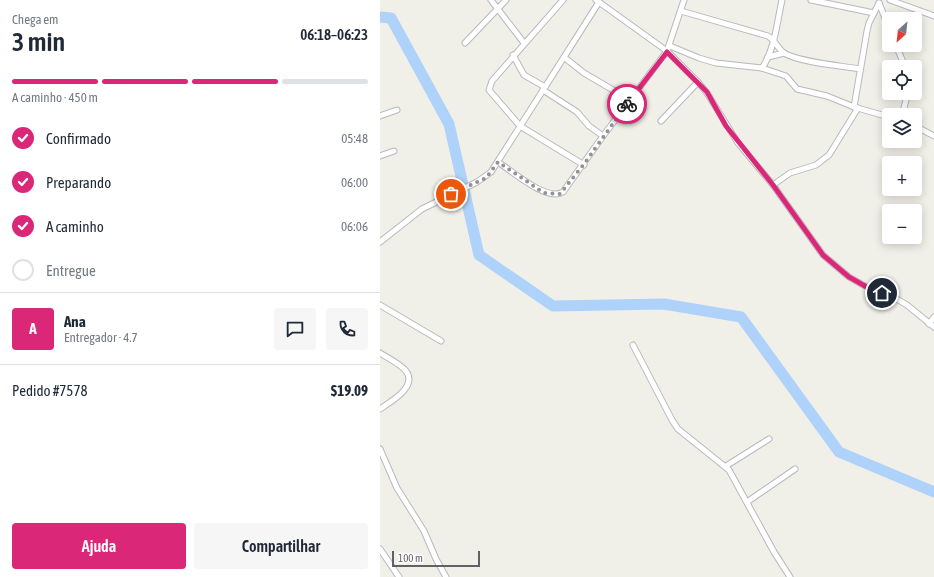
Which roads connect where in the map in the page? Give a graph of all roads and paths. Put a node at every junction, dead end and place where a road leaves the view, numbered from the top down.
1 (490, 0) edge
2 (506, 0) edge
3 (563, 0) edge
4 (684, 0) edge
5 (782, 0) edge
6 (811, 0) edge
7 (890, 0) edge
8 (598, 1) edge
9 (880, 2) edge
10 (499, 8) junction
11 (681, 11) junction
12 (883, 12) edge
13 (874, 13) junction
14 (934, 16) edge
15 (774, 39) junction
16 (465, 43) dead end
17 (524, 43) junction
18 (668, 49) junction
19 (784, 53) junction
20 (513, 55) junction
21 (768, 57) junction
22 (564, 58) junction
23 (762, 68) junction
24 (860, 69) junction
25 (698, 82) junction
26 (544, 89) junction
27 (630, 100) junction
28 (856, 107) junction
29 (397, 110) dead end
30 (882, 115) edge
31 (380, 116) edge
32 (660, 121) dead end
33 (520, 126) junction
34 (922, 130) edge
35 (603, 136) junction
36 (934, 136) edge
37 (394, 151) dead end
38 (380, 156) edge
39 (498, 162) junction
40 (584, 164) junction
41 (773, 185) junction
42 (380, 242) edge
43 (380, 305) edge
44 (934, 317) edge
45 (932, 326) edge
46 (441, 341) dead end
47 (633, 345) dead end
48 (380, 353) edge
49 (380, 409) edge
50 (769, 439) dead end
51 (380, 449) edge
52 (726, 466) junction
53 (795, 469) dead end
54 (748, 502) junction
55 (381, 551) edge
56 (399, 577) edge
57 (446, 577) edge
58 (790, 577) edge

1 - 10 street
2 - 10 street
3 - 17 street
4 - 11 street
5 - 15 street
6 - 13 street
7 - 14 street
8 - 18 street
8 - 22 street
9 - 12 street
9 - 13 street
10 - 16 street
10 - 17 street
11 - 15 street
11 - 18 street
13 - 24 street
15 - 19 street
15 - 21 street
17 - 20 street
18 - 23 street
18 - 25 street
18 - 27 street
19 - 21 street
19 - 24 street
20 - 26 street
20 - 33 street
21 - 23 street
22 - 26 street
22 - 27 street
23 - 28 street
24 - 28 street
25 - 32 street
25 - 41 street
26 - 33 street
26 - 35 street
27 - 35 street
28 - 30 street
28 - 41 street
29 - 31 street
33 - 39 street
33 - 40 street
34 - 36 street
35 - 40 street
37 - 38 street
39 - 40 street
39 - 42 street
41 - 45 street
43 - 46 street
44 - 45 street
47 - 52 street
48 - 49 street
50 - 52 street
51 - 57 street
52 - 54 street
53 - 54 street
54 - 58 street
55 - 56 street

